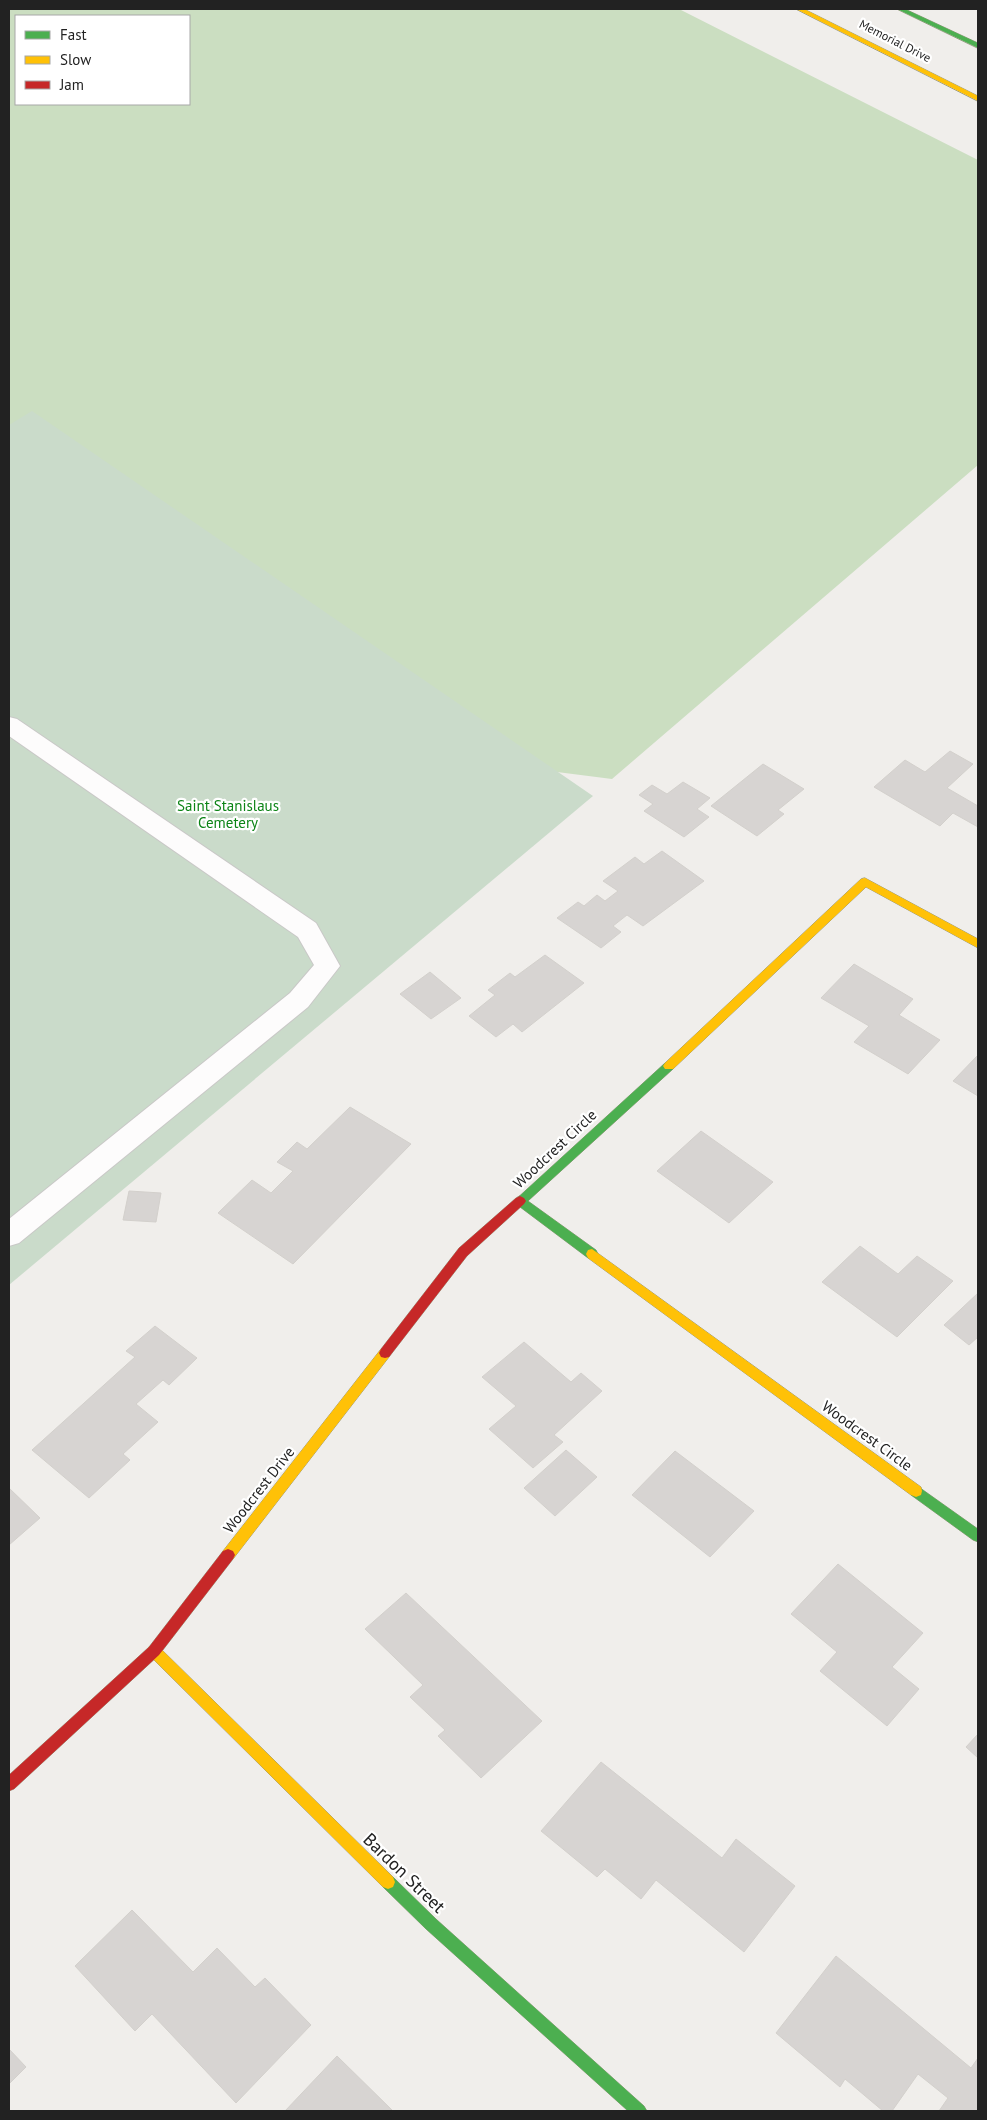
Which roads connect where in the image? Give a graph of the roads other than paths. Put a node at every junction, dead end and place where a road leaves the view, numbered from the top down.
1 (799, 9) edge
2 (900, 9) edge
3 (976, 44) edge
4 (978, 99) edge
5 (9, 725) edge
6 (978, 944) edge
7 (520, 1200) junction
8 (9, 1235) edge
9 (978, 1536) edge
10 (154, 1651) junction
11 (9, 1784) edge
12 (639, 2111) edge

1 - 4 street, Memorial Drive
2 - 3 street
5 - 8 lane
6 - 7 street, Woodcrest Circle
7 - 9 street, Woodcrest Circle
7 - 10 street, Woodcrest Drive
10 - 11 street, Woodcrest Drive
10 - 12 street, Bardon Street

